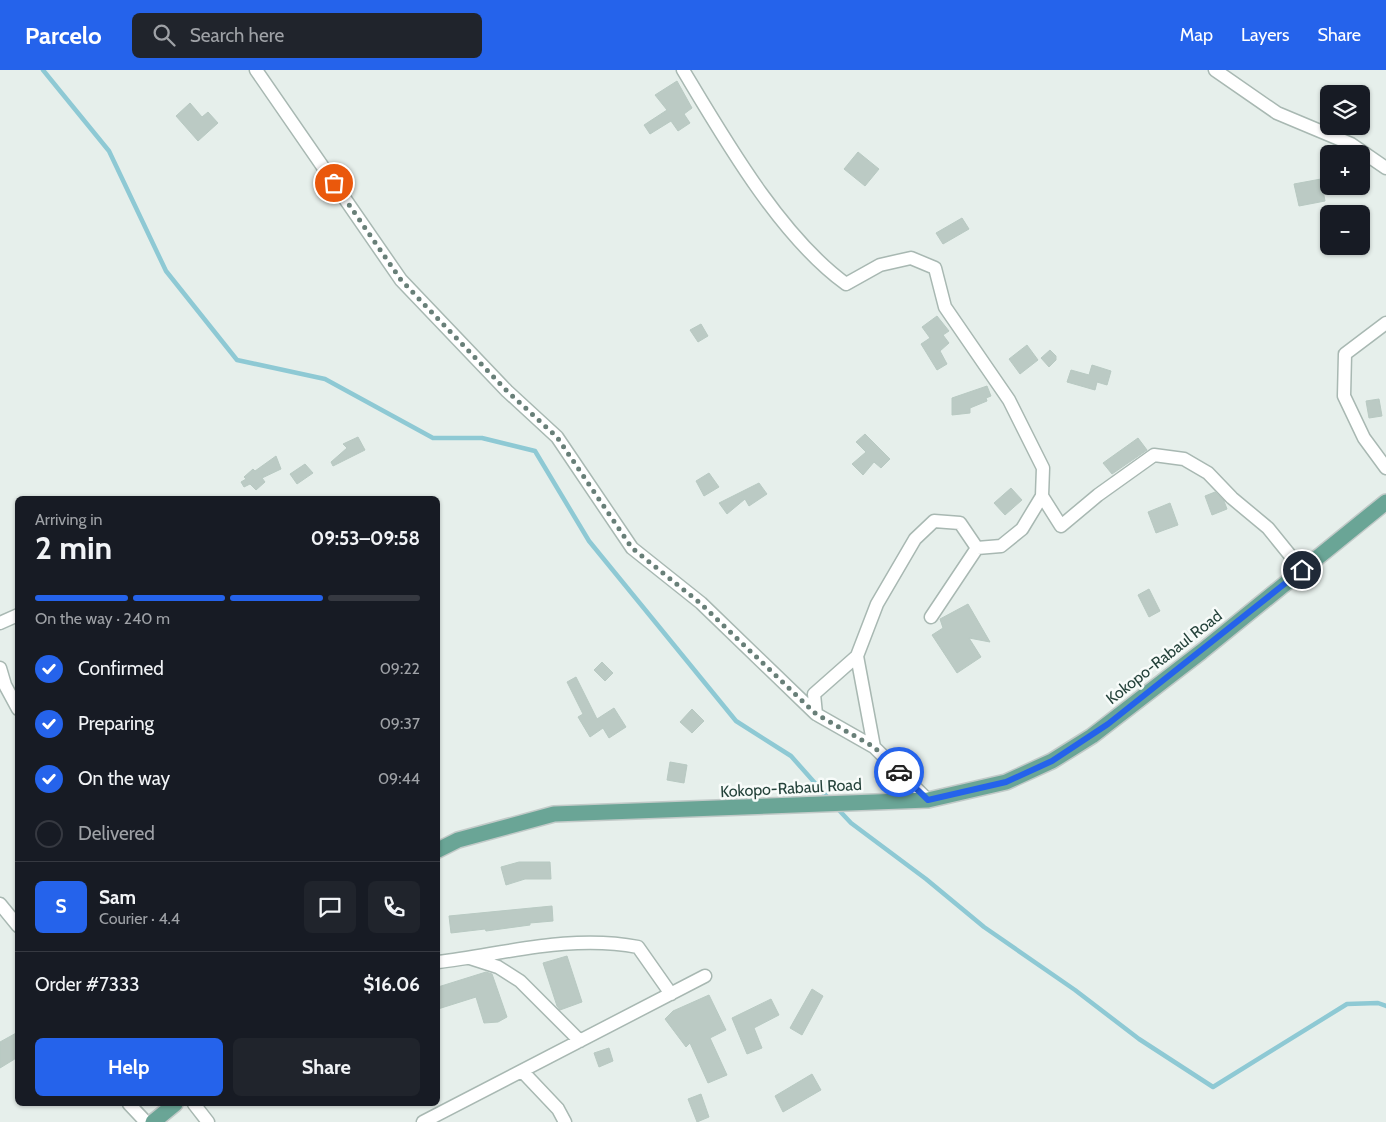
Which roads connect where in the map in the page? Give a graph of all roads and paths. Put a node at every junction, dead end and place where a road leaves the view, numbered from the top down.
1 (256, 70) edge
2 (683, 70) edge
3 (1215, 70) edge
4 (1386, 168) edge
5 (1386, 322) edge
6 (1386, 468) edge
7 (1042, 496) junction
8 (1386, 502) edge
9 (977, 548) junction
10 (1302, 570) junction
11 (15, 616) edge
12 (931, 617) dead end
13 (0, 622) edge
14 (857, 656) junction
15 (0, 668) edge
16 (15, 703) edge
17 (816, 714) junction
18 (874, 747) junction
19 (928, 800) junction
20 (440, 849) edge
21 (0, 904) edge
22 (15, 922) edge
23 (470, 958) junction
24 (440, 962) edge
25 (705, 976) dead end
26 (671, 994) junction
27 (580, 1041) junction
28 (522, 1071) junction
29 (131, 1106) edge
30 (173, 1106) edge
31 (196, 1106) edge
32 (146, 1122) edge
33 (153, 1122) edge
34 (208, 1122) edge
35 (423, 1122) edge
36 (565, 1122) edge

1 - 17 street
2 - 7 street
3 - 4 street
5 - 6 street
7 - 9 street
7 - 10 street
8 - 10 main road, Kokopo-Rabaul Road
9 - 12 street
9 - 14 street
10 - 19 main road, Kokopo-Rabaul Road
11 - 13 street
14 - 17 street
14 - 18 street
15 - 16 street
17 - 18 street
18 - 19 street
19 - 20 main road, Kokopo-Rabaul Road
21 - 22 street
23 - 24 street
23 - 26 street
23 - 27 street
25 - 26 street
26 - 27 street
27 - 28 street
28 - 35 street
28 - 36 street
29 - 32 street
30 - 33 main road
31 - 34 street

